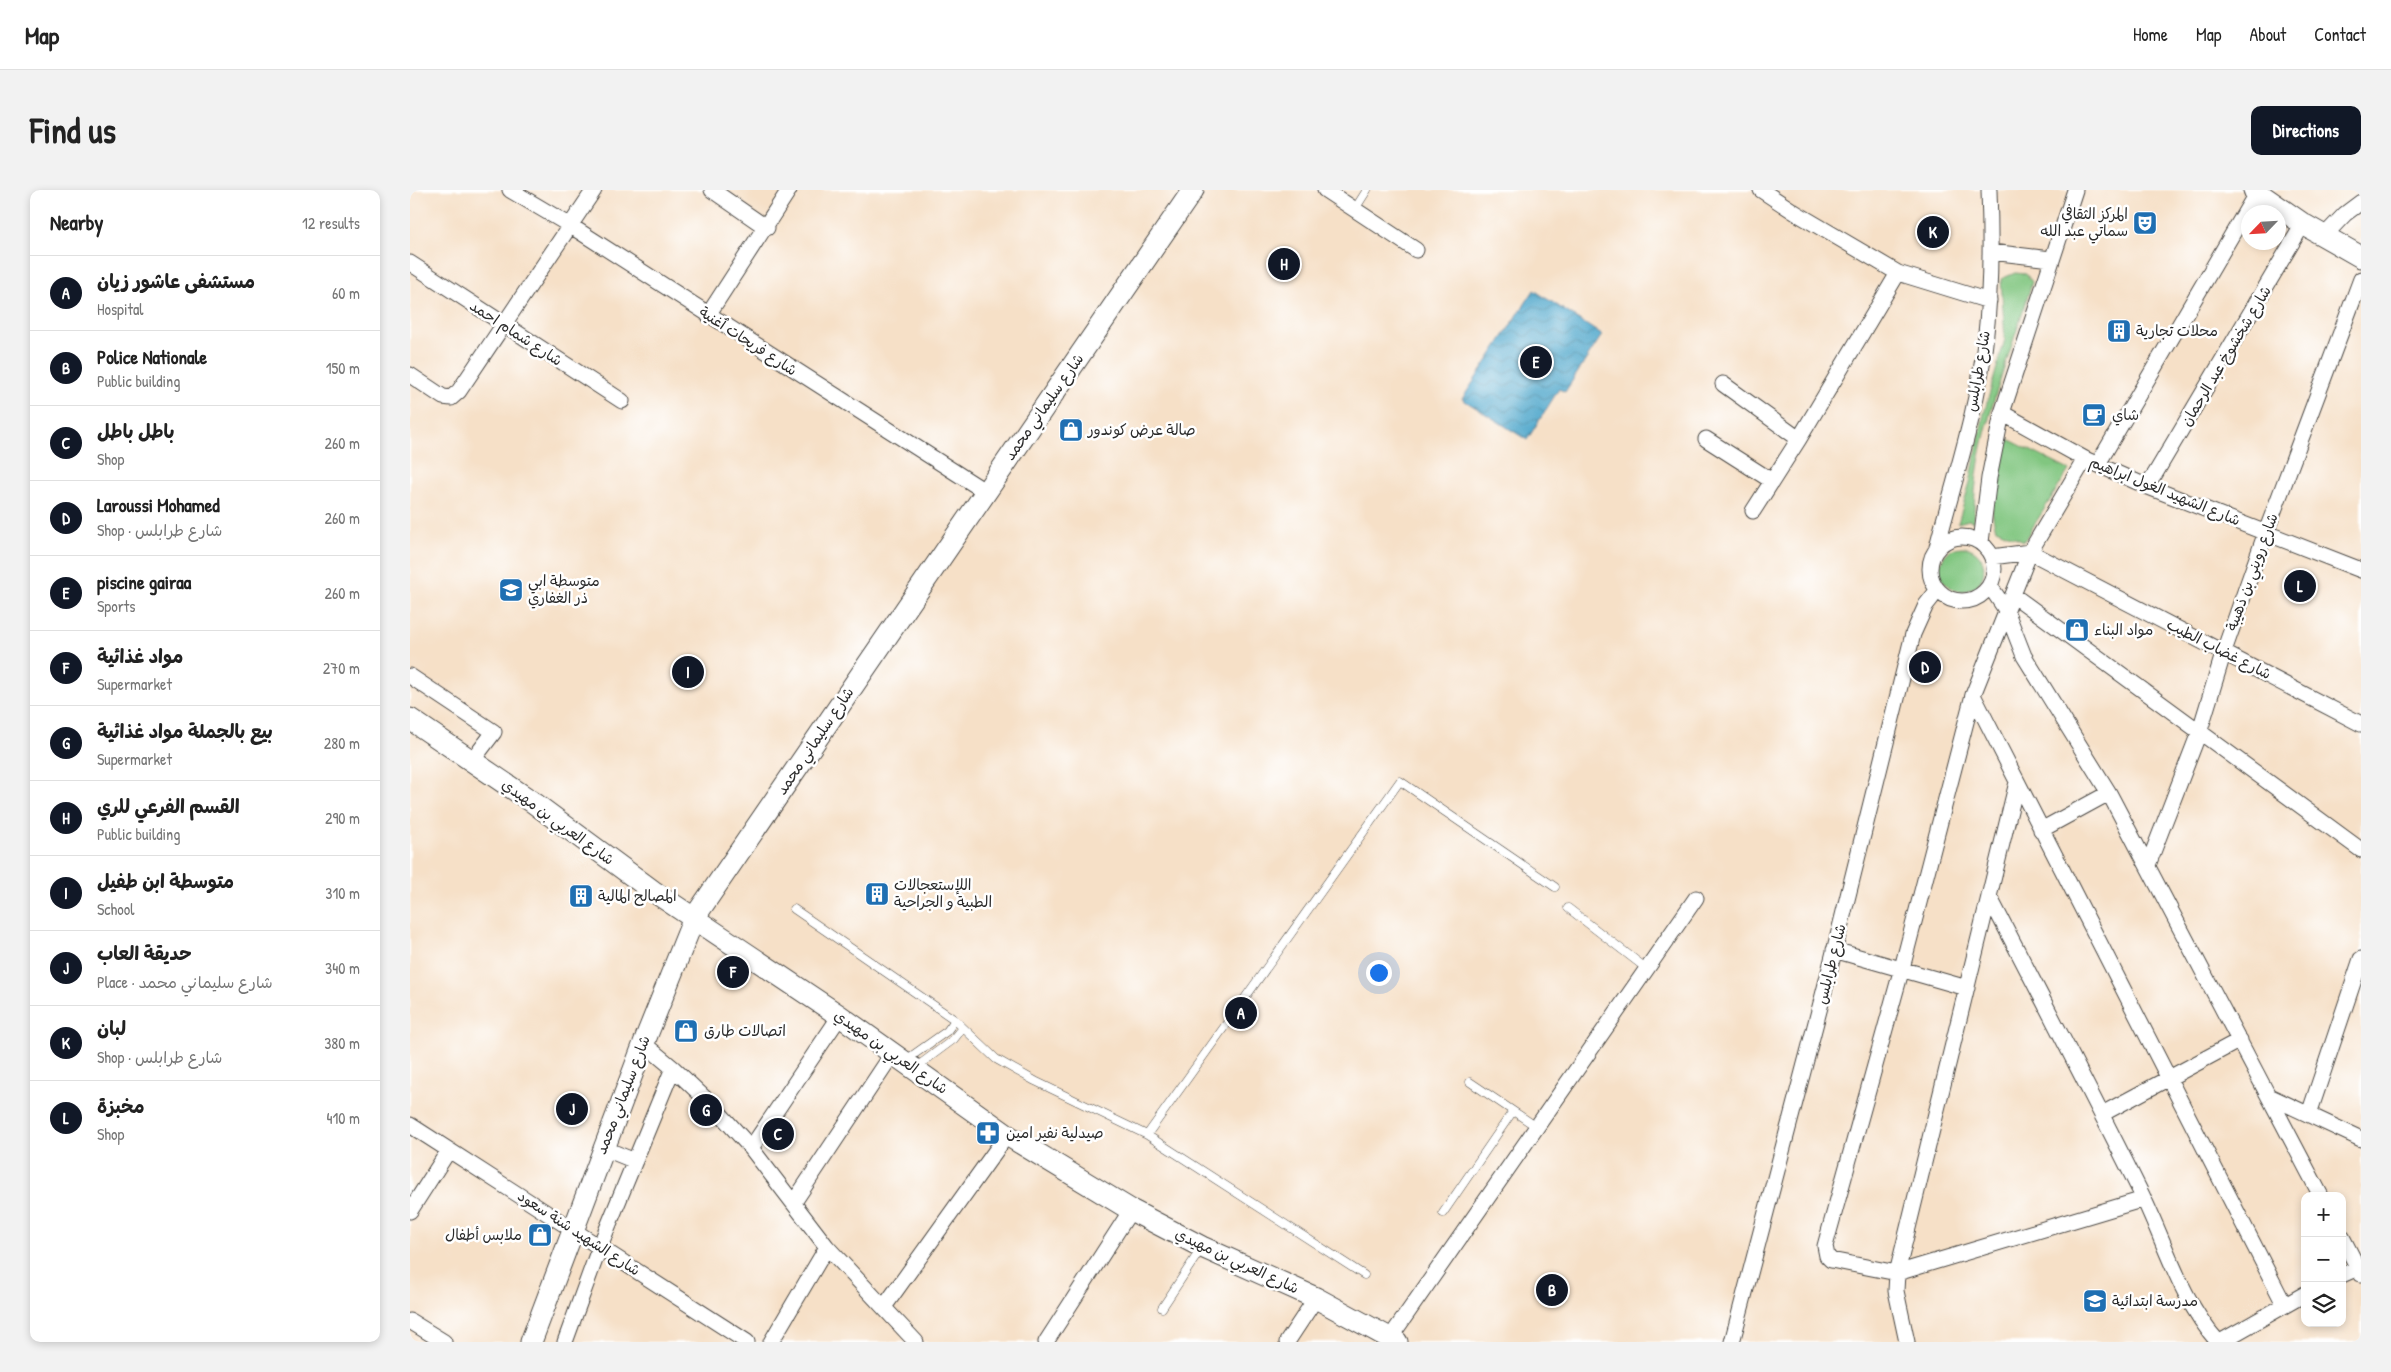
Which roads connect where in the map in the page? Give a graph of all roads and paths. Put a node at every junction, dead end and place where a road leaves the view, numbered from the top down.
1 (510, 190) edge
2 (594, 190) edge
3 (712, 190) edge
4 (789, 190) edge
5 (1193, 190) edge
6 (1325, 190) edge
7 (1367, 190) edge
8 (1761, 190) edge
9 (1989, 190) edge
10 (2075, 190) edge
11 (2256, 191) edge
12 (2361, 202) edge
13 (1355, 209) junction
14 (2303, 224) junction
15 (571, 226) junction
16 (767, 228) junction
17 (2324, 236) junction
18 (1416, 250) dead end
19 (1991, 252) junction
20 (2361, 257) edge
21 (2051, 259) junction
22 (410, 263) edge
23 (1898, 273) junction
24 (2361, 279) edge
25 (1989, 301) junction
26 (708, 315) junction
27 (502, 324) junction
28 (410, 375) edge
29 (1723, 384) dead end
30 (622, 402) dead end
31 (2002, 414) junction
32 (1799, 439) junction
33 (1706, 440) dead end
34 (2091, 462) junction
35 (1772, 481) junction
36 (2146, 486) junction
37 (986, 492) junction
38 (1753, 511) dead end
39 (2266, 532) junction
40 (1981, 542) junction
41 (1937, 547) junction
42 (2030, 552) junction
43 (1992, 557) junction
44 (2361, 570) edge
45 (1990, 586) junction
46 (1937, 591) junction
47 (2013, 595) junction
48 (2006, 610) junction
49 (2224, 651) junction
50 (410, 676) edge
51 (1973, 695) junction
52 (410, 719) edge
53 (2361, 724) edge
54 (2200, 730) junction
55 (472, 761) junction
56 (2017, 782) junction
57 (2109, 793) junction
58 (2042, 830) junction
59 (2361, 850) edge
60 (2148, 866) junction
61 (1555, 887) dead end
62 (1990, 896) junction
63 (1696, 898) dead end
64 (1568, 908) dead end
65 (794, 909) dead end
66 (694, 918) junction
67 (1834, 950) junction
68 (2361, 959) edge
69 (1902, 968) junction
70 (1647, 969) junction
71 (1967, 988) junction
72 (840, 1016) junction
73 (955, 1020) junction
74 (962, 1028) junction
75 (2240, 1040) junction
76 (643, 1043) junction
77 (904, 1061) junction
78 (674, 1068) junction
79 (2168, 1078) junction
80 (1470, 1082) dead end
81 (2271, 1098) junction
82 (1513, 1111) junction
83 (2102, 1114) junction
84 (2309, 1114) junction
85 (410, 1125) edge
86 (1537, 1127) junction
87 (1007, 1135) junction
88 (1147, 1135) junction
89 (2361, 1139) edge
90 (603, 1148) junction
91 (751, 1148) junction
92 (449, 1150) junction
93 (635, 1161) junction
94 (2319, 1192) edge
95 (2144, 1199) junction
96 (794, 1202) junction
97 (1131, 1210) junction
98 (410, 1211) edge
99 (1443, 1213) dead end
100 (572, 1228) junction
101 (2346, 1245) edge
102 (600, 1246) junction
103 (827, 1247) junction
104 (1202, 1247) junction
105 (2360, 1271) edge
106 (1896, 1273) junction
107 (2346, 1274) edge
108 (1364, 1275) dead end
109 (2301, 1296) edge
110 (1316, 1298) junction
111 (2284, 1304) junction
112 (884, 1307) junction
113 (1162, 1308) dead end
114 (410, 1321) edge
115 (1394, 1340) edge
116 (444, 1342) edge
117 (531, 1342) edge
118 (565, 1342) edge
119 (747, 1342) edge
120 (771, 1342) edge
121 (916, 1342) edge
122 (1046, 1342) edge
123 (1287, 1342) edge
124 (1732, 1342) edge
125 (1907, 1342) edge
126 (2219, 1342) edge

1 - 15 street, شارع فريحات ٱغنية
2 - 15 street
3 - 16 street
4 - 16 street
5 - 37 street, شارع سليماني محمد
6 - 13 street
7 - 13 lane
8 - 23 street
9 - 19 street, شارع طرابلس
10 - 21 street
11 - 14 street
11 - 34 street
12 - 17 street
13 - 18 street
14 - 17 street
14 - 36 street, شارع شخشوخ عبد الرحمان
15 - 26 street, شارع فريحات ٱغنية
15 - 27 street
16 - 26 street
17 - 20 street
19 - 21 street
19 - 25 street, شارع طرابلس
21 - 31 street
22 - 27 street, شارع شمام احمد
23 - 25 street
23 - 32 street
24 - 39 street, شارع رويني بن ذهيبة
25 - 41 street, شارع طرابلس
26 - 37 street, شارع فريحات ٱغنية
27 - 28 street
27 - 30 street, شارع شمام احمد
29 - 32 street
31 - 34 street, شارع الشهيد الغول ابراهيم
31 - 40 street
32 - 35 street
33 - 35 street
34 - 36 street, شارع الشهيد الغول ابراهيم
34 - 42 street
35 - 38 street
36 - 39 street, شارع الشهيد الغول ابراهيم
37 - 66 street, شارع سليماني محمد
39 - 44 street, شارع الشهيد الغول ابراهيم
39 - 49 street, شارع رويني بن ذهيبة
40 - 41 street
40 - 43 street
41 - 46 street
42 - 43 street
42 - 47 street
42 - 49 street, شارع غضاب الطيب
43 - 45 street
45 - 46 street
45 - 48 street
46 - 67 street, شارع طرابلس
47 - 48 street
47 - 54 street
48 - 51 street
48 - 57 street
49 - 53 street, شارع غضاب الطيب
49 - 54 street, شارع رويني بن ذهيبة
50 - 55 street
51 - 56 street
51 - 69 street
52 - 55 street, شارع العربي بن مهيدي
54 - 59 street
54 - 60 street, شارع رويني بن ذهيبة
55 - 66 street, شارع العربي بن مهيدي
56 - 58 street
56 - 62 street
57 - 58 street
57 - 60 street
58 - 79 street
60 - 75 street
61 - 88 lane
62 - 71 street
62 - 83 street
63 - 70 street
64 - 70 lane
65 - 73 lane
66 - 72 street, شارع العربي بن مهيدي
66 - 76 street, شارع سليماني محمد
67 - 69 street
67 - 124 street, شارع طرابلس
68 - 84 street
69 - 71 street
69 - 106 street
70 - 86 street
71 - 106 street
72 - 77 street, شارع العربي بن مهيدي
72 - 91 street
73 - 74 lane
73 - 77 lane
74 - 77 lane
74 - 88 lane
75 - 79 street
75 - 81 street
76 - 78 street
76 - 90 street, شارع سليماني محمد
77 - 87 street, شارع العربي بن مهيدي
77 - 96 street
78 - 91 street
78 - 93 street
79 - 83 street
79 - 111 street
80 - 82 lane
81 - 84 street
81 - 94 street
82 - 86 lane
82 - 99 lane
83 - 95 street
84 - 89 street
85 - 92 street, شارع الشهيد شنة سعود
86 - 115 street
87 - 97 street, شارع العربي بن مهيدي
87 - 112 street
88 - 108 lane
90 - 93 street
90 - 100 street, شارع سليماني محمد
91 - 96 street
92 - 98 street
92 - 100 street, شارع الشهيد شنة سعود
93 - 102 street
95 - 106 street
95 - 126 street
96 - 103 street
97 - 104 street, شارع العربي بن مهيدي
97 - 122 street
100 - 102 street, شارع الشهيد شنة سعود
100 - 117 street, شارع سليماني محمد
101 - 105 street
102 - 118 street
102 - 119 street, شارع الشهيد شنة سعود
103 - 112 street
103 - 120 street
104 - 110 street, شارع العربي بن مهيدي
104 - 113 lane
105 - 107 street
106 - 125 street
109 - 111 street
110 - 115 street, شارع العربي بن مهيدي
110 - 123 street
111 - 126 street
112 - 121 street
114 - 116 street

